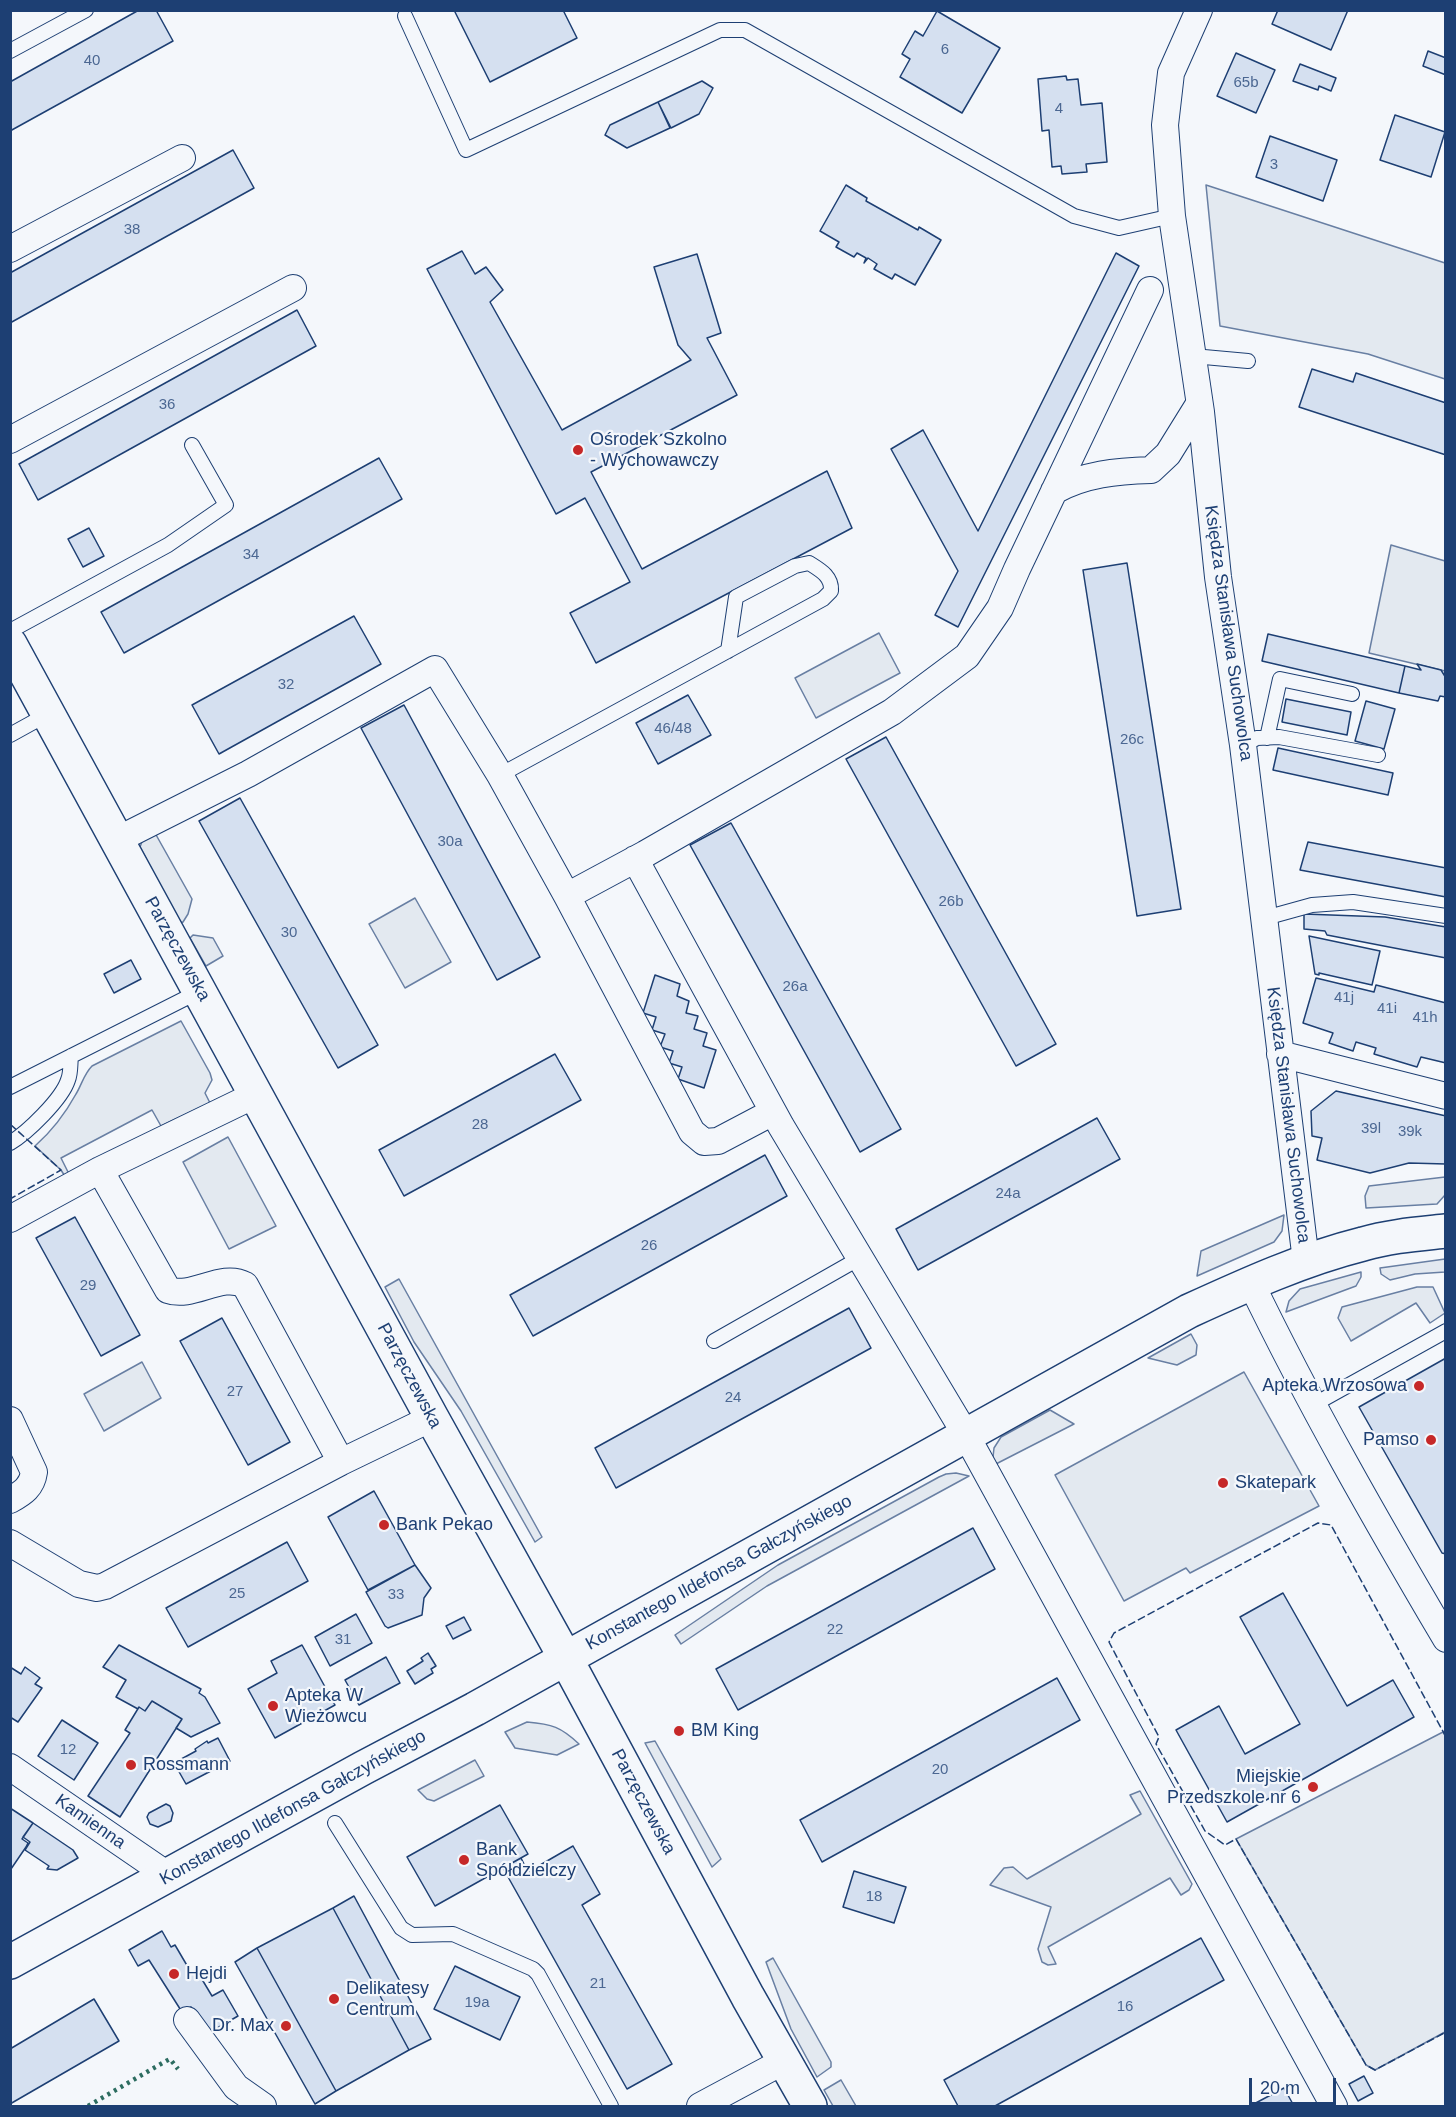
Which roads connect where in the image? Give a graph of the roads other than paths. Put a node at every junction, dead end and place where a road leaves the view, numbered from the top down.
1 (86, 10) edge
2 (1199, 10) edge
3 (405, 16) dead end
4 (10, 51) edge
5 (182, 158) dead end
6 (1172, 216) junction
7 (10, 249) edge
8 (293, 288) dead end
9 (1150, 290) dead end
10 (1193, 356) junction
11 (1248, 361) dead end
12 (1200, 404) junction
13 (10, 440) edge
14 (192, 445) dead end
15 (1054, 491) junction
16 (10, 631) edge
17 (10, 644) edge
18 (728, 651) junction
19 (1352, 694) dead end
20 (48, 714) junction
21 (10, 735) edge
22 (1267, 738) junction
23 (1243, 745) junction
24 (1378, 755) dead end
25 (500, 776) junction
26 (117, 840) junction
27 (635, 859) junction
28 (567, 896) junction
29 (1446, 916) edge
30 (1265, 918) junction
31 (200, 991) junction
32 (1280, 1054) junction
33 (71, 1056) junction
34 (10, 1087) edge
35 (257, 1094) junction
36 (1446, 1096) edge
37 (774, 1112) junction
38 (10, 1143) edge
39 (100, 1170) junction
40 (10, 1219) edge
41 (1446, 1232) edge
42 (860, 1258) junction
43 (1306, 1261) junction
44 (1251, 1283) junction
45 (1446, 1331) edge
46 (714, 1341) dead end
47 (1313, 1405) junction
48 (432, 1418) junction
49 (10, 1420) edge
50 (966, 1435) junction
51 (341, 1462) junction
52 (10, 1500) edge
53 (10, 1543) edge
54 (1446, 1640) edge
55 (566, 1659) junction
56 (10, 1767) edge
57 (335, 1823) dead end
58 (169, 1876) junction
59 (10, 1962) edge
60 (187, 2020) dead end
61 (784, 2061) junction
62 (262, 2106) edge
63 (611, 2106) edge
64 (700, 2106) edge
65 (810, 2106) edge
66 (1334, 2106) edge

1 - 4 lane
2 - 6 street, Księdza Stanisława Suchowolca
3 - 6 lane
5 - 7 street
6 - 10 street, Księdza Stanisława Suchowolca
8 - 13 street
9 - 15 street
10 - 11 lane
10 - 12 street, Księdza Stanisława Suchowolca
12 - 15 street
12 - 23 street, Księdza Stanisława Suchowolca
14 - 16 lane
15 - 27 street
17 - 20 street, Parzęczewska
18 - 18 lane
18 - 25 lane
19 - 22 lane
20 - 21 lane
20 - 26 street, Parzęczewska
22 - 23 lane
22 - 24 lane
23 - 30 street, Księdza Stanisława Suchowolca
25 - 26 street
25 - 28 street
26 - 31 street, Parzęczewska
27 - 28 street
27 - 37 street
28 - 37 street
29 - 30 lane
30 - 32 street, Księdza Stanisława Suchowolca
31 - 33 lane
31 - 35 street, Parzęczewska
32 - 36 street
32 - 43 street, Księdza Stanisława Suchowolca
33 - 34 lane
33 - 38 lane
35 - 39 street
35 - 48 street, Parzęczewska
37 - 42 street
39 - 40 street
39 - 51 street
41 - 43 street, Konstantego Ildefonsa Gałczyńskiego
42 - 46 lane
42 - 50 street
43 - 44 street, Konstantego Ildefonsa Gałczyńskiego
44 - 47 street
44 - 50 street, Konstantego Ildefonsa Gałczyńskiego
45 - 47 lane
47 - 54 street
48 - 51 street
48 - 55 street, Parzęczewska
49 - 52 street
50 - 55 street, Konstantego Ildefonsa Gałczyńskiego
50 - 66 street
51 - 53 street
55 - 58 street, Konstantego Ildefonsa Gałczyńskiego
55 - 61 street, Parzęczewska
56 - 58 street, Kamienna
57 - 63 lane
58 - 59 street, Konstantego Ildefonsa Gałczyńskiego
60 - 62 street
61 - 64 street
61 - 65 street, Parzęczewska

